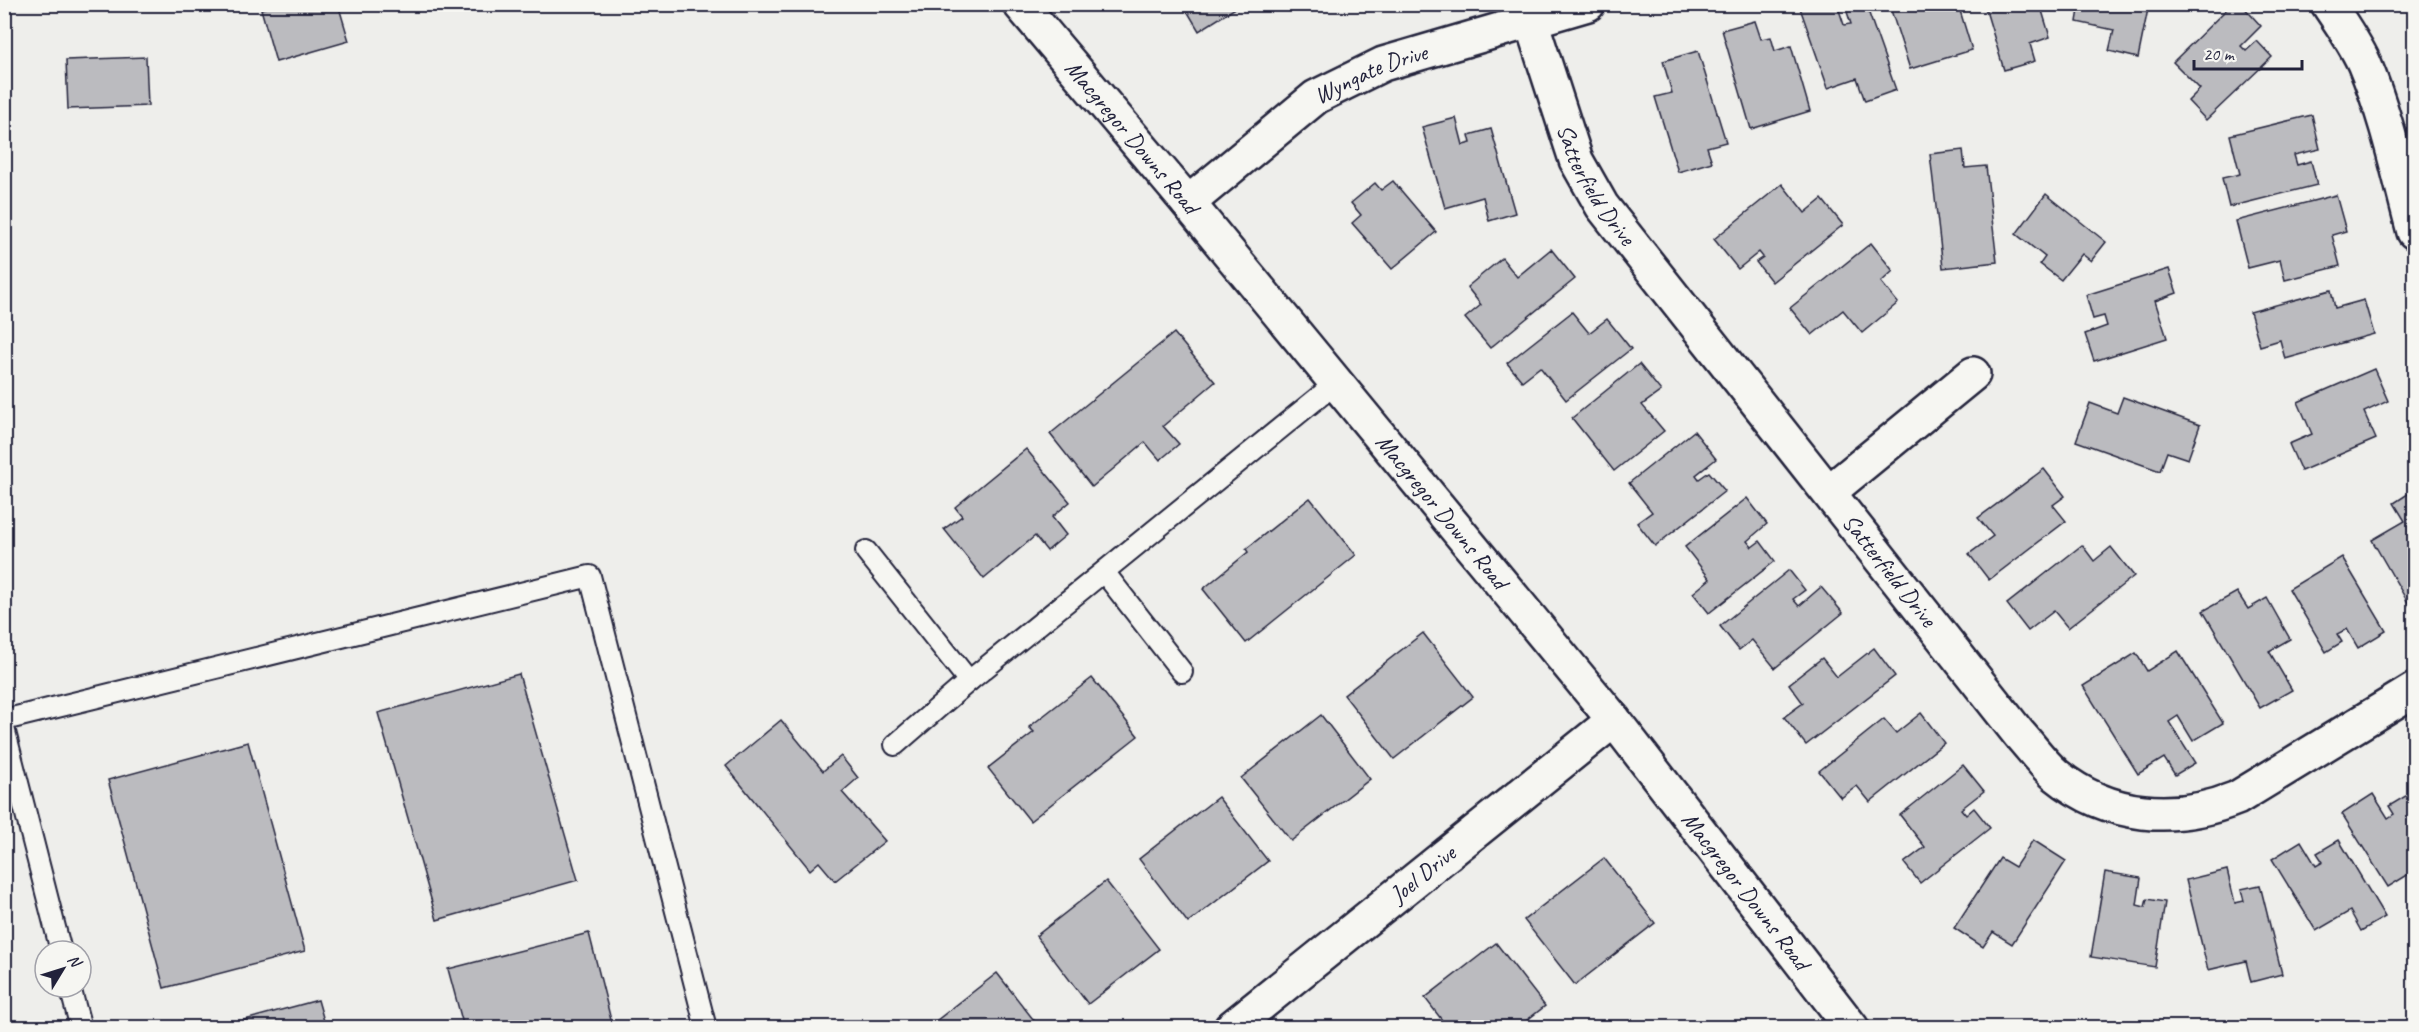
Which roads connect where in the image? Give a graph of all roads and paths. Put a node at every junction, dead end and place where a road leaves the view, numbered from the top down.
1 (1020, 4) edge
2 (1588, 4) edge
3 (2328, 4) edge
4 (1531, 21) junction
5 (1188, 203) junction
6 (2415, 232) edge
7 (1973, 374) dead end
8 (1336, 383) junction
9 (1829, 492) junction
10 (866, 551) dead end
11 (1104, 572) junction
12 (1182, 672) dead end
13 (969, 681) junction
14 (2415, 690) edge
15 (4, 720) edge
16 (1614, 720) junction
17 (4, 728) edge
18 (895, 745) dead end
19 (58, 939) edge
20 (73, 999) edge
21 (81, 1028) edge
22 (706, 1028) edge
23 (1231, 1028) edge
24 (1852, 1028) edge

1 - 5 street, Macgregor Downs Road
2 - 4 street, Wyngate Drive
3 - 6 street
4 - 5 street, Wyngate Drive
4 - 9 street, Satterfield Drive
5 - 8 street, Macgregor Downs Road
7 - 9 street
8 - 11 lane
8 - 16 street, Macgregor Downs Road
9 - 14 street, Satterfield Drive
10 - 13 lane
11 - 12 lane
11 - 13 lane
13 - 18 lane
15 - 22 lane
16 - 23 street, Joel Drive
16 - 24 street, Macgregor Downs Road
17 - 19 lane
20 - 21 lane

